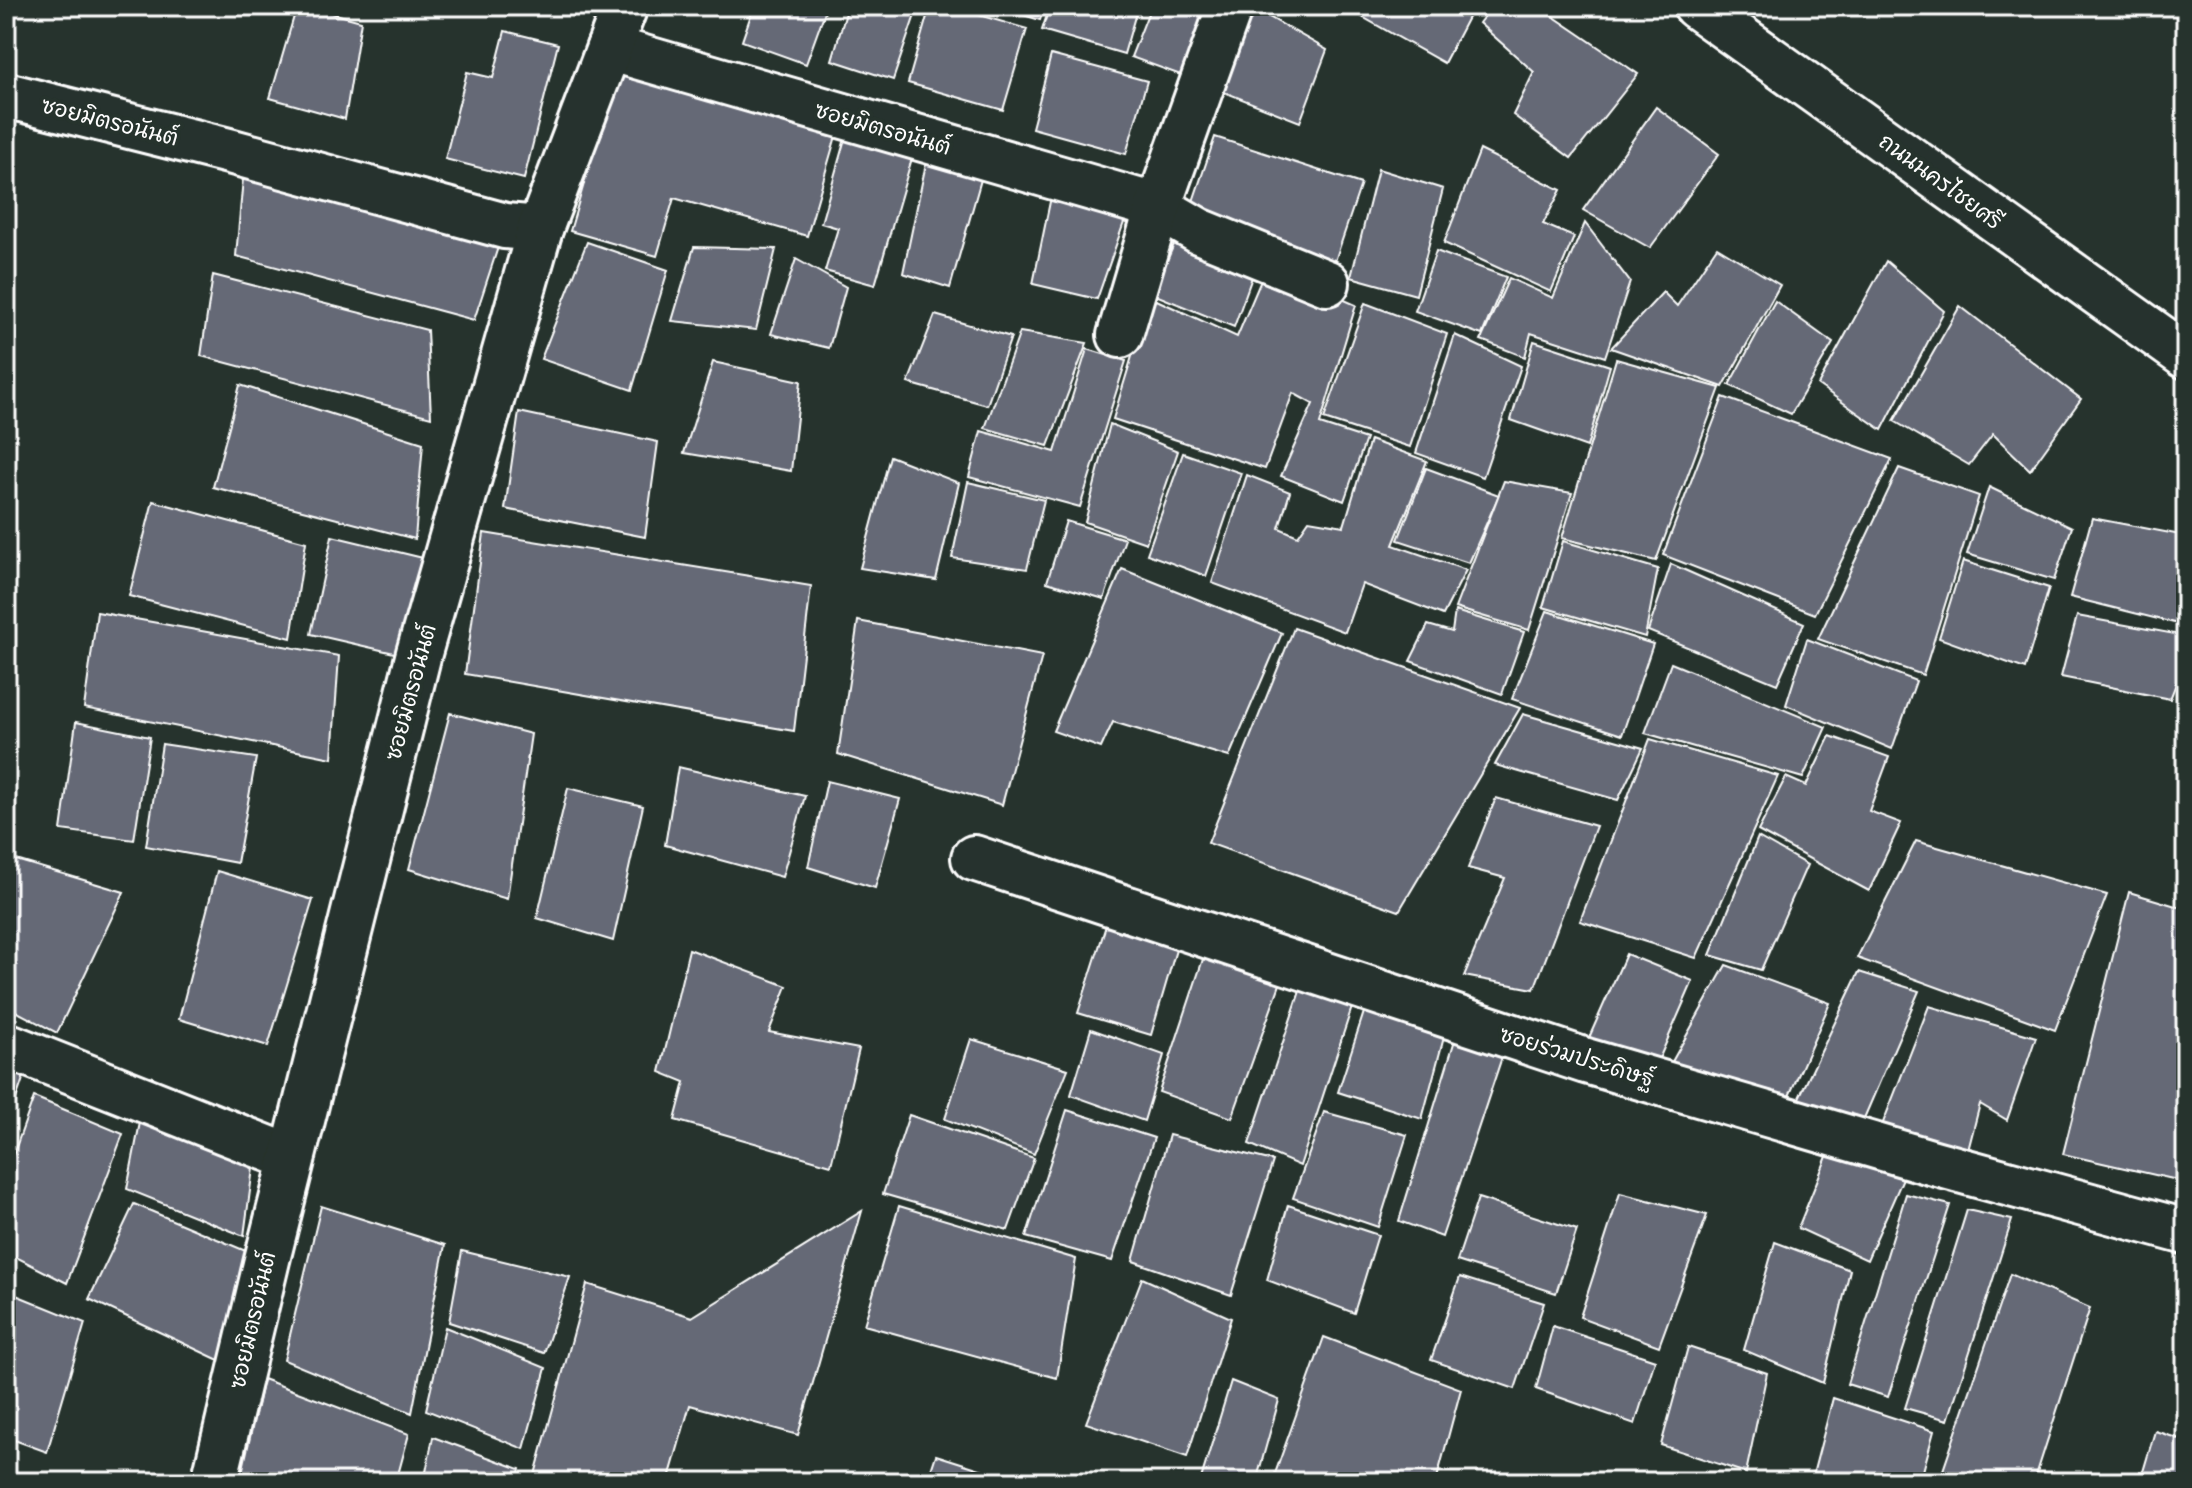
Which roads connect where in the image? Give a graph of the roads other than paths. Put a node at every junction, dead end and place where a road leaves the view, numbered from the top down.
1 (625, 6) edge
2 (1230, 6) edge
3 (1696, 6) edge
4 (609, 48) junction
5 (6, 95) edge
6 (1158, 207) junction
7 (540, 229) junction
8 (1327, 283) dead end
9 (1120, 335) dead end
10 (2186, 356) edge
11 (974, 858) dead end
12 (6, 1045) edge
13 (292, 1158) junction
14 (2186, 1232) edge
15 (214, 1482) edge

1 - 4 street, ซอยมิตรอนันต์
2 - 6 street
3 - 10 street, ถนนนครไชยศรี
4 - 6 street, ซอยมิตรอนันต์
4 - 7 street, ซอยมิตรอนันต์
5 - 7 street, ซอยมิตรอนันต์
6 - 8 street, ซอยมิตรอนันต์
6 - 9 street
7 - 13 street, ซอยมิตรอนันต์
11 - 14 street, ซอยร่วมประดิษฐ์
12 - 13 street
13 - 15 street, ซอยมิตรอนันต์

